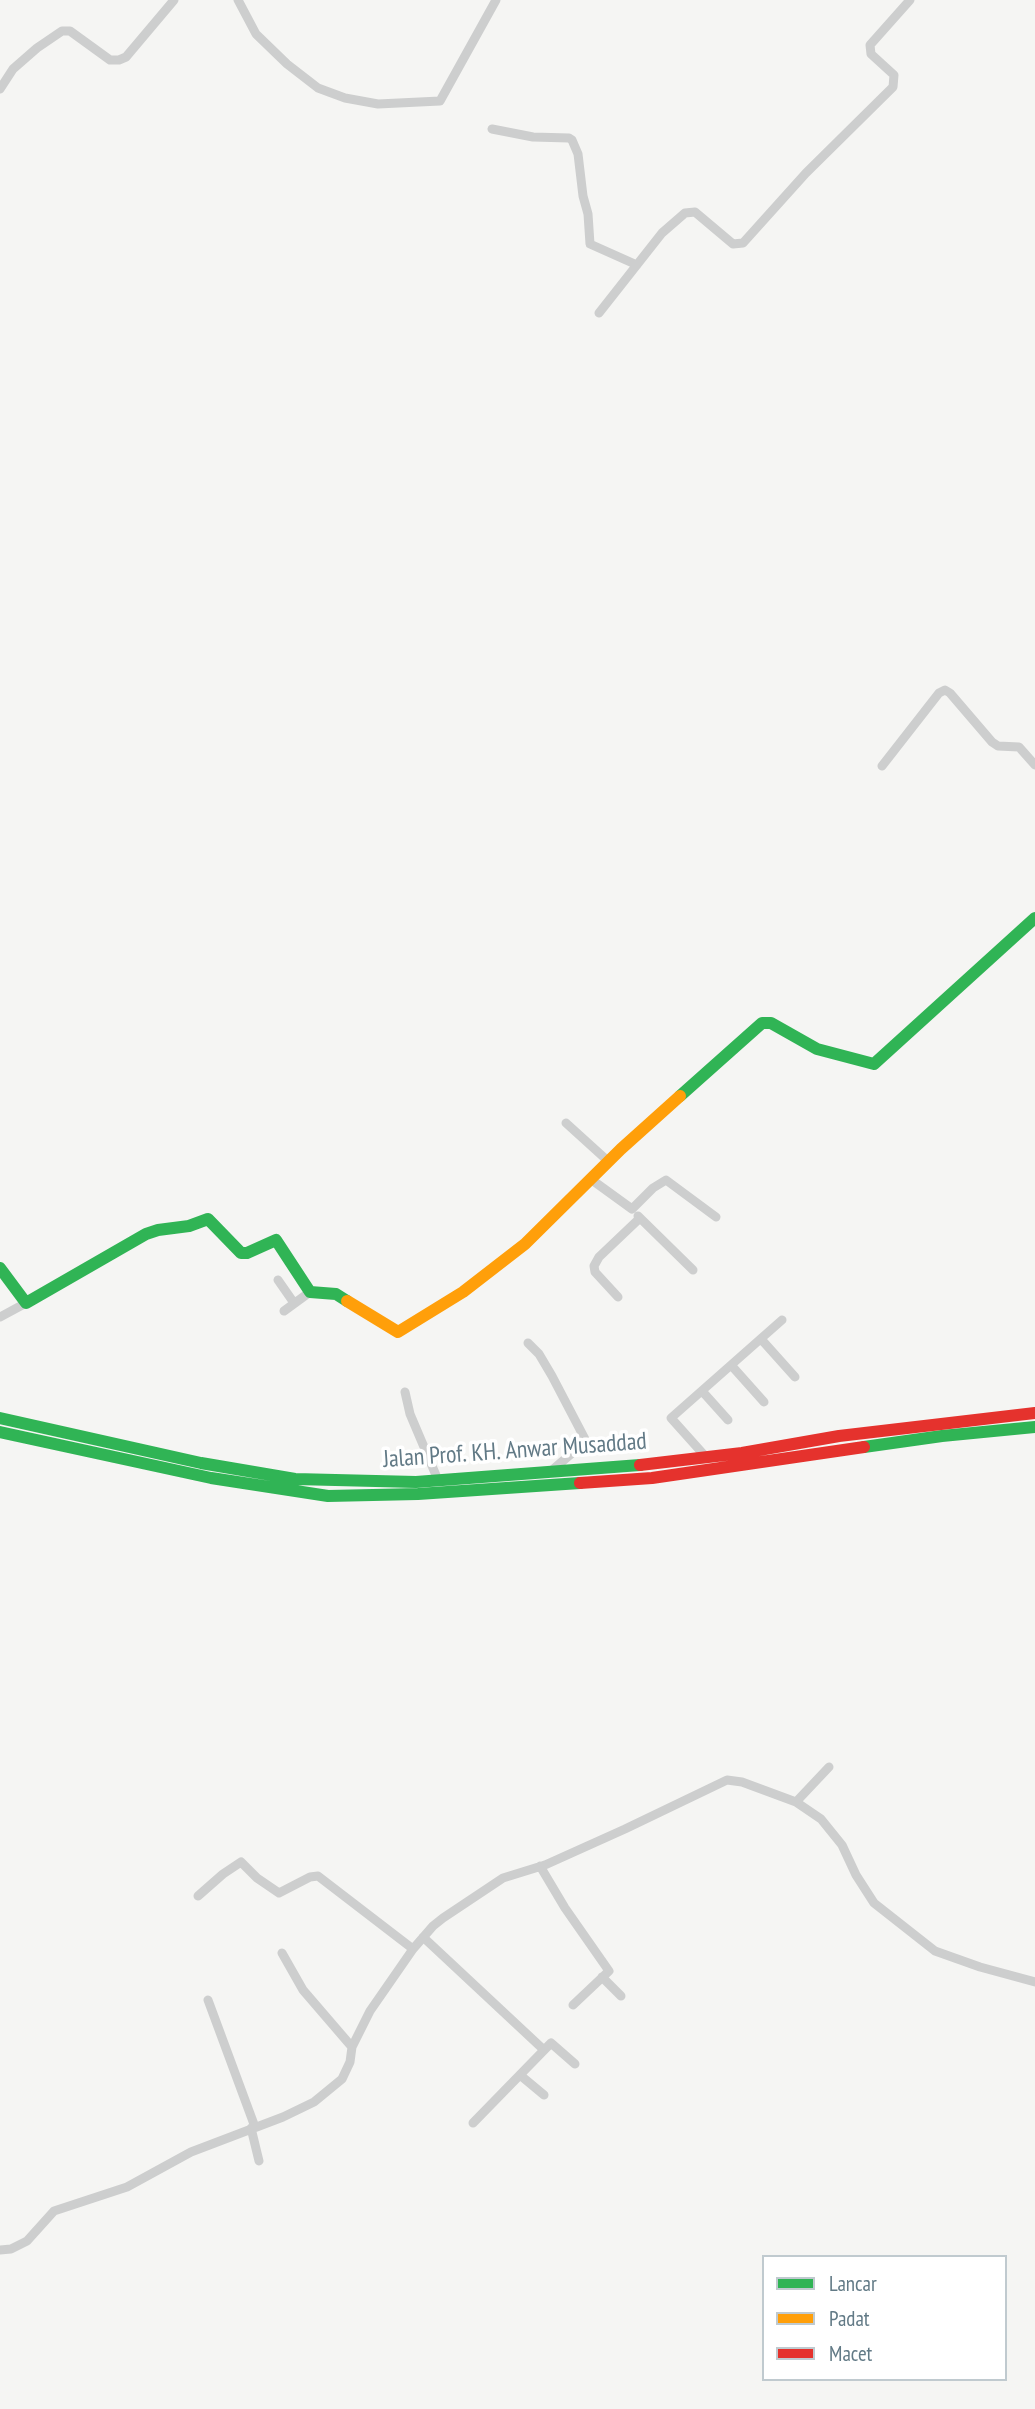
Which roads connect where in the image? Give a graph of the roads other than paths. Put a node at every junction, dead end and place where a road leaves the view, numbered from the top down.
1 (174, 0) edge
2 (238, 0) edge
3 (496, 0) edge
4 (910, 0) edge
5 (0, 89) edge
6 (492, 129) dead end
7 (637, 265) junction
8 (599, 313) dead end
9 (1035, 765) edge
10 (882, 766) dead end
11 (1035, 918) edge
12 (566, 1123) dead end
13 (609, 1162) junction
14 (592, 1180) junction
15 (632, 1209) junction
16 (716, 1217) dead end
17 (640, 1218) junction
18 (0, 1268) edge
19 (694, 1270) dead end
20 (278, 1280) dead end
21 (310, 1292) junction
22 (618, 1297) dead end
23 (26, 1303) junction
24 (294, 1303) junction
25 (284, 1311) dead end
26 (0, 1318) edge
27 (782, 1320) dead end
28 (761, 1339) junction
29 (528, 1343) dead end
30 (731, 1365) junction
31 (795, 1377) dead end
32 (702, 1391) junction
33 (405, 1392) dead end
34 (764, 1402) dead end
35 (1035, 1413) edge
36 (0, 1419) edge
37 (728, 1420) dead end
38 (1035, 1427) edge
39 (0, 1432) edge
40 (705, 1456) junction
41 (550, 1472) junction
42 (438, 1480) junction
43 (352, 1482) junction
44 (504, 1482) junction
45 (348, 1496) junction
46 (829, 1767) dead end
47 (796, 1802) junction
48 (540, 1866) junction
49 (198, 1896) dead end
50 (423, 1937) junction
51 (413, 1950) junction
52 (282, 1953) dead end
53 (602, 1977) junction
54 (1035, 1982) edge
55 (621, 1996) dead end
56 (208, 2000) dead end
57 (573, 2005) dead end
58 (352, 2047) junction
59 (544, 2050) junction
60 (575, 2064) dead end
61 (520, 2075) junction
62 (544, 2095) dead end
63 (474, 2123) dead end
64 (253, 2131) junction
65 (259, 2161) dead end
66 (0, 2250) edge

1 - 5 street
2 - 3 street
4 - 7 street
6 - 7 street
7 - 8 street
9 - 10 street
11 - 13 street
12 - 13 street
13 - 14 street
14 - 15 street
14 - 21 street
15 - 16 street
15 - 17 street
17 - 19 street
17 - 22 street
18 - 23 street
20 - 24 street
21 - 23 street
21 - 24 street
23 - 26 street
24 - 25 street
27 - 28 street
28 - 30 street
28 - 31 street
29 - 41 street
30 - 32 street
30 - 34 street
32 - 37 street
32 - 40 street
33 - 42 street
35 - 40 street, Jalan Prof. KH. Anwar Musaddad
36 - 43 street, Jalan Prof. KH. Anwar Musaddad
38 - 44 street, Jalan Prof. KH. Anwar Musaddad
39 - 45 street, Jalan Prof. KH. Anwar Musaddad
40 - 41 street, Jalan Prof. KH. Anwar Musaddad
41 - 44 street, Jalan Prof. KH. Anwar Musaddad
42 - 43 street, Jalan Prof. KH. Anwar Musaddad
42 - 44 street, Jalan Prof. KH. Anwar Musaddad
43 - 45 street
44 - 45 street, Jalan Prof. KH. Anwar Musaddad
46 - 47 street
47 - 48 street
47 - 54 street
48 - 50 street
48 - 53 street
49 - 51 street
50 - 51 street
50 - 59 street
51 - 58 street
52 - 58 street
53 - 55 street
53 - 57 street
56 - 64 street
58 - 64 street
59 - 60 street
59 - 61 street
61 - 62 street
61 - 63 street
64 - 65 street
64 - 66 street

